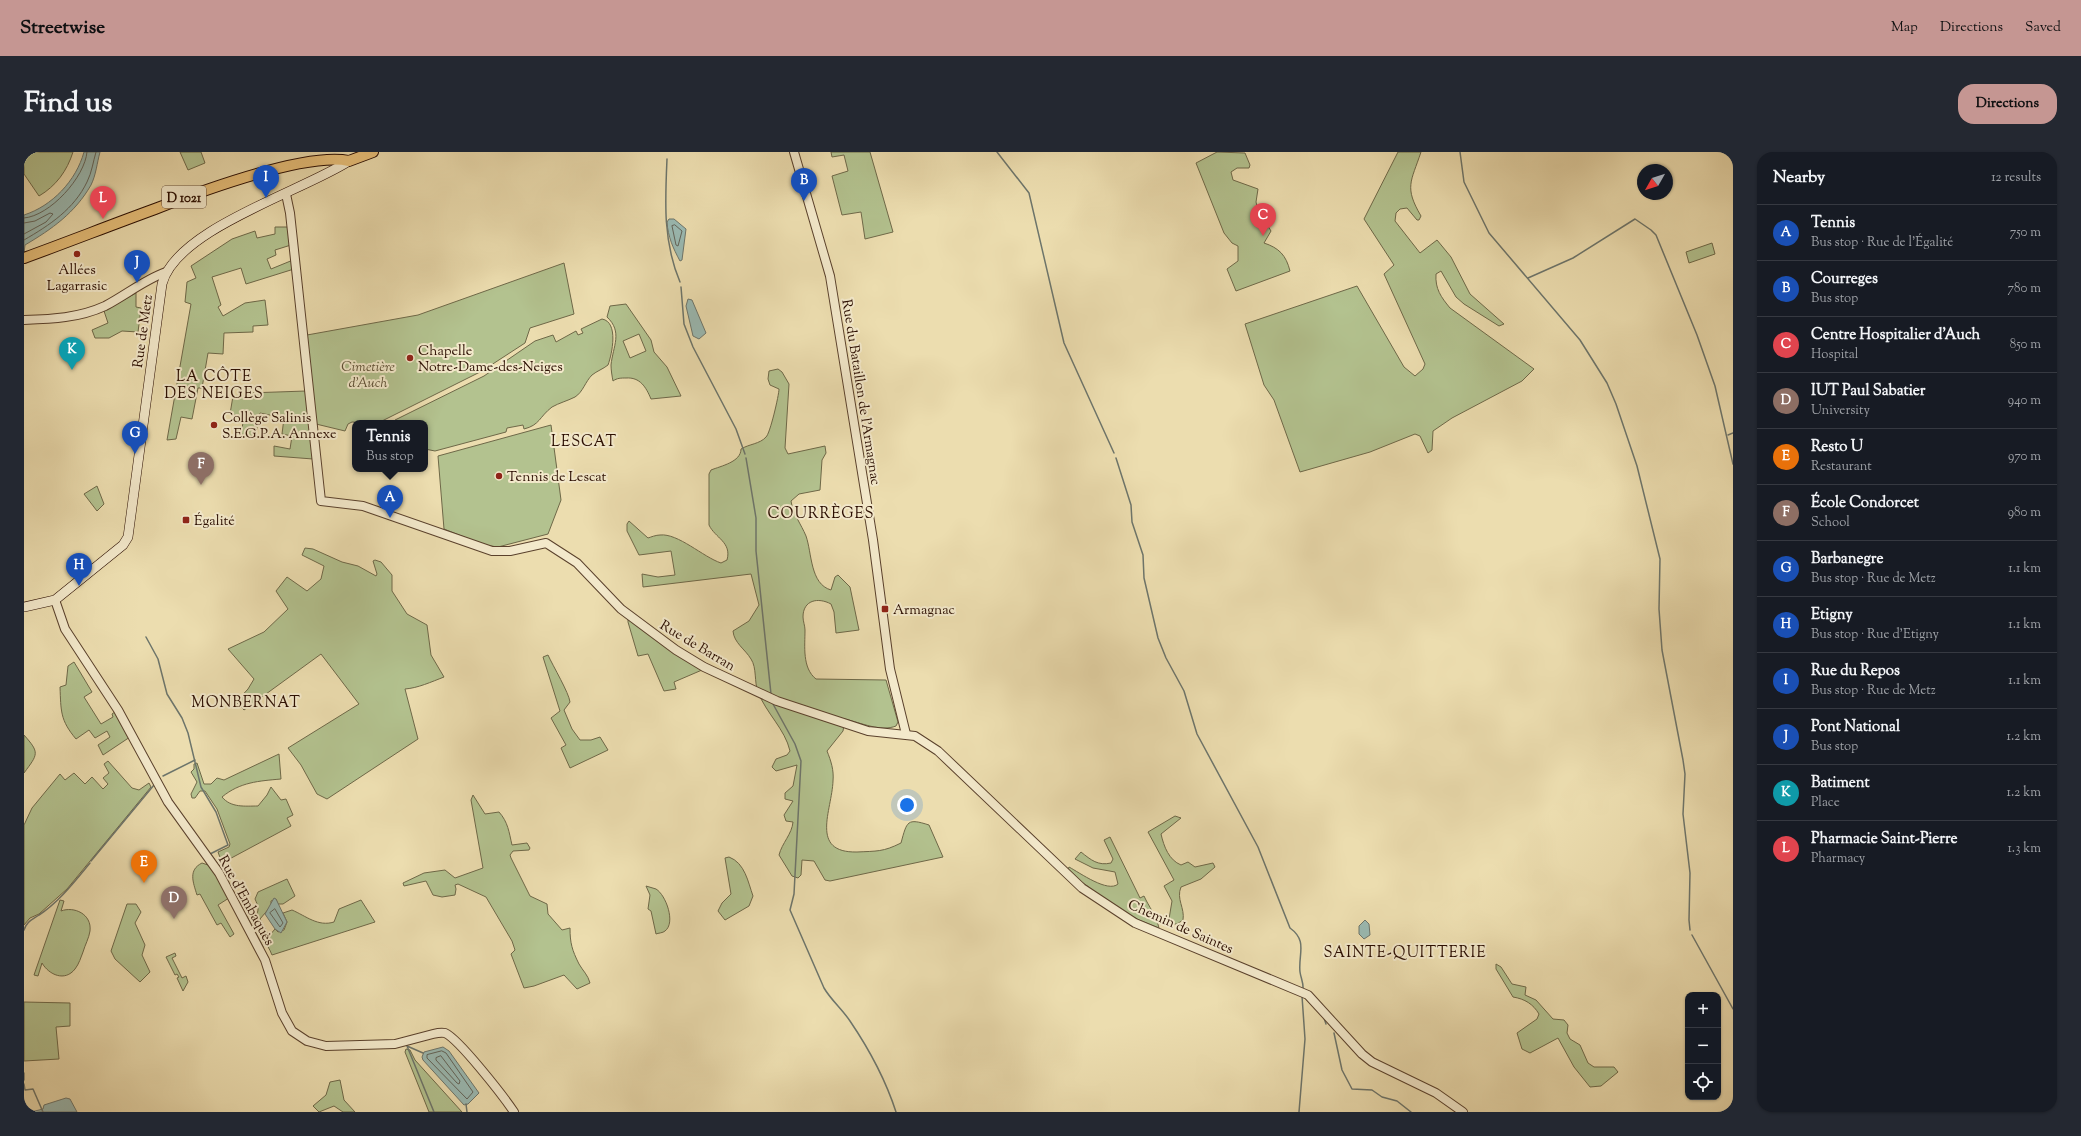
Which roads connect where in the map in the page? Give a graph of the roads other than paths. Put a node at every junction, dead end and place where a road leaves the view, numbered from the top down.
1 (373, 152) edge
2 (794, 152) edge
3 (349, 161) junction
4 (286, 194) junction
5 (24, 258) edge
6 (166, 272) junction
7 (28, 320) edge
8 (54, 600) junction
9 (24, 607) edge
10 (906, 734) junction
11 (514, 1112) edge
12 (1463, 1112) edge

1 - 3 main road
2 - 10 street, Rue du Bataillon de l'Armagnac
3 - 4 main road, Rue de Metz
3 - 5 main road, D 1021
4 - 6 main road, Rue de Metz
4 - 10 street, Rue de Barran
6 - 7 street
6 - 8 main road, Rue de Metz
8 - 9 main road
8 - 11 street, Rue d'Embaquès
10 - 12 street, Chemin de Saintes

